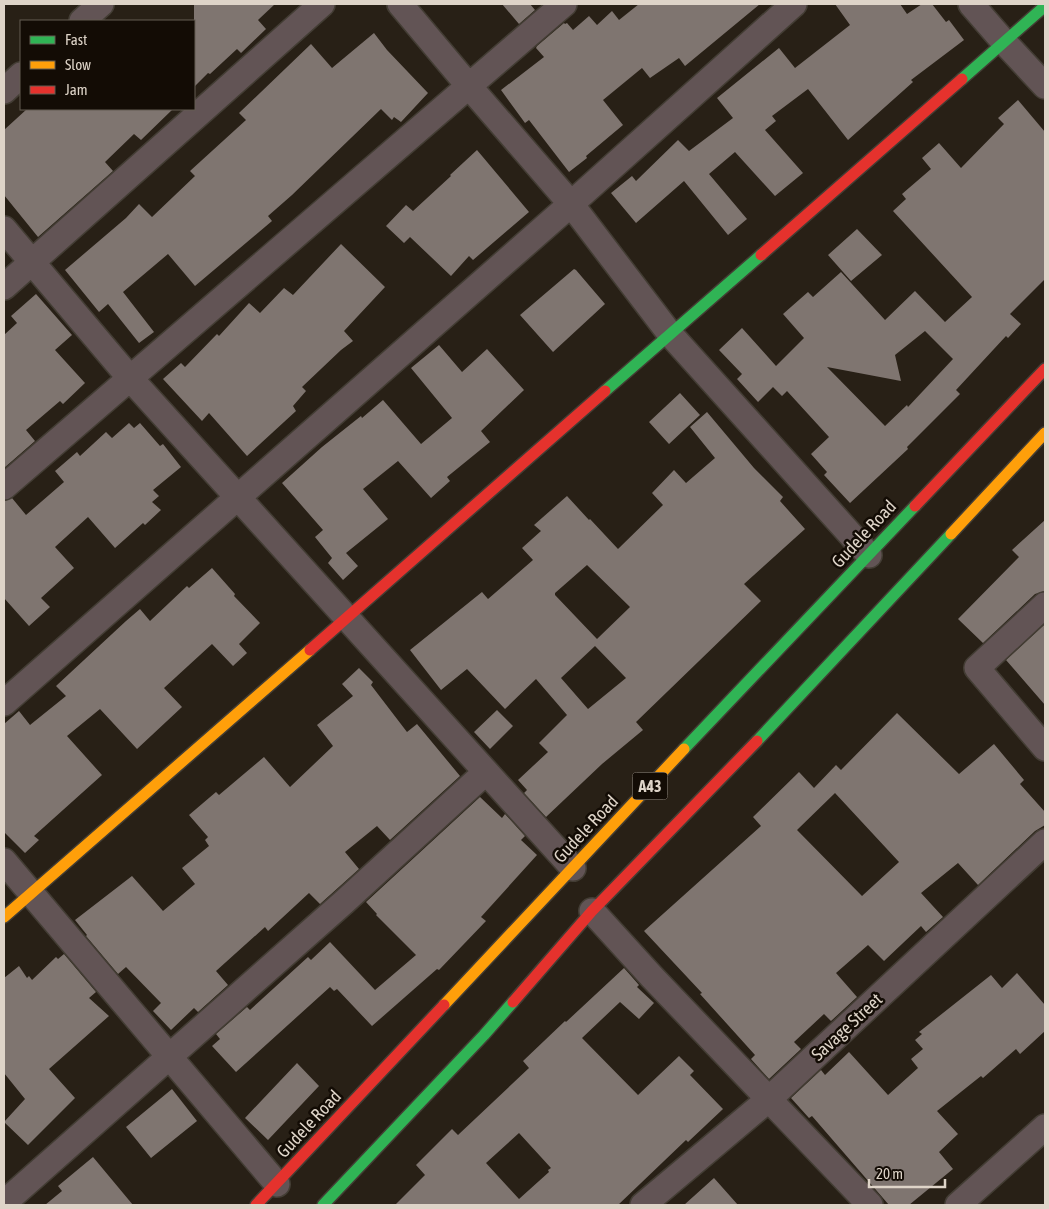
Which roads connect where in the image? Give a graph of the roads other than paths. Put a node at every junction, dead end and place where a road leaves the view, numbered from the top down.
1 (101, 4) edge
2 (322, 4) edge
3 (400, 4) edge
4 (564, 4) edge
5 (794, 4) edge
6 (971, 4) edge
7 (1045, 6) edge
8 (83, 20) edge
9 (1004, 42) junction
10 (20, 76) edge
11 (468, 85) junction
12 (1045, 86) edge
13 (4, 91) edge
14 (571, 204) junction
15 (4, 229) edge
16 (32, 263) junction
17 (4, 287) edge
18 (670, 334) junction
19 (1045, 369) edge
20 (129, 377) junction
21 (1045, 433) edge
22 (4, 487) edge
23 (237, 498) junction
24 (869, 554) junction
25 (1045, 605) edge
26 (347, 617) junction
27 (4, 703) edge
28 (1045, 748) edge
29 (486, 772) junction
30 (1045, 842) edge
31 (4, 861) edge
32 (574, 868) junction
33 (31, 893) junction
34 (592, 911) junction
35 (4, 917) edge
36 (169, 1057) junction
37 (769, 1099) junction
38 (1045, 1127) edge
39 (276, 1184) junction
40 (4, 1203) edge
41 (256, 1205) edge
42 (323, 1205) edge
43 (643, 1205) edge
44 (870, 1205) edge
45 (958, 1205) edge

1 - 8 street
2 - 16 street
3 - 11 street
4 - 11 street
5 - 14 street
6 - 9 street
7 - 9 main road
9 - 12 street
9 - 18 main road
10 - 13 street
11 - 14 street
11 - 20 street
14 - 18 street
14 - 23 street
15 - 16 street
16 - 17 street
16 - 20 street
18 - 24 street
18 - 26 main road
19 - 24 main road, Gudele Road / A43
20 - 22 street
20 - 23 street
21 - 34 main road, A43
23 - 26 street
23 - 27 street
24 - 32 main road, Gudele Road / A43
25 - 28 street
26 - 29 street
26 - 33 main road
29 - 32 street
29 - 36 street
30 - 37 street, Savage Street
31 - 33 street
32 - 39 main road, Gudele Road / A43
33 - 35 main road
33 - 36 street
34 - 37 street
34 - 42 main road, A43
36 - 39 street
36 - 40 street
37 - 43 street, Savage Street
37 - 44 street
38 - 45 street
39 - 41 main road, Gudele Road / A43

